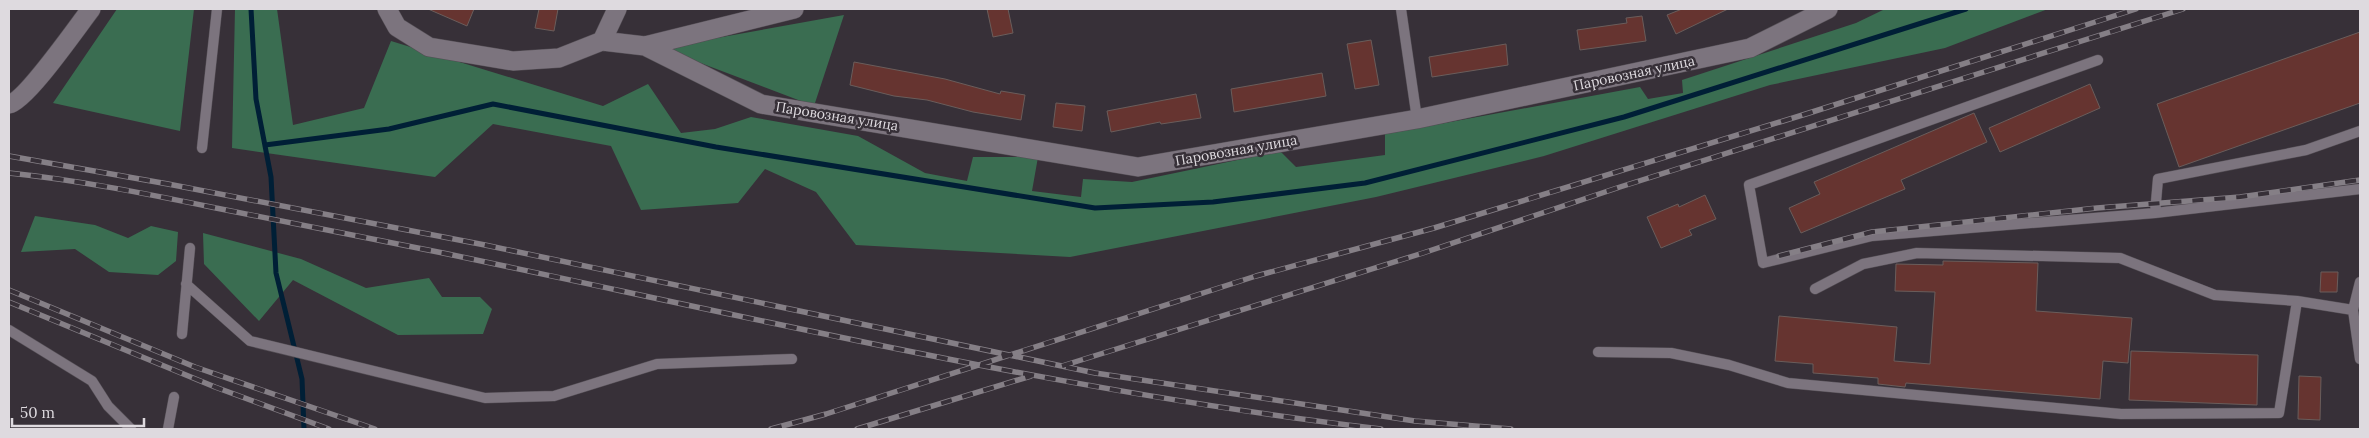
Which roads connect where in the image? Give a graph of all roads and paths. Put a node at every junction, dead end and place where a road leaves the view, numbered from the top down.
1 (91, 9) edge
2 (217, 9) edge
3 (387, 9) edge
4 (618, 9) edge
5 (794, 9) edge
6 (1401, 9) edge
7 (1828, 9) edge
8 (602, 41) junction
9 (645, 46) junction
10 (2098, 60) dead end
11 (9, 104) edge
12 (1417, 119) junction
13 (2360, 131) edge
14 (202, 148) dead end
15 (2360, 189) edge
16 (2155, 213) junction
17 (190, 248) dead end
18 (2360, 282) edge
19 (186, 284) junction
20 (1815, 289) dead end
21 (2297, 301) junction
22 (2353, 310) junction
23 (9, 330) edge
24 (182, 334) dead end
25 (1598, 352) dead end
26 (792, 359) dead end
27 (2360, 359) edge
28 (174, 397) dead end
29 (131, 429) edge
30 (168, 429) edge

1 - 11 street
2 - 14 lane
3 - 8 street
4 - 8 street
5 - 9 street
6 - 12 lane
7 - 12 street, Паровозная улица
8 - 9 street
9 - 12 street, Паровозная улица
10 - 16 lane
13 - 16 lane
15 - 16 lane
17 - 19 lane
18 - 22 lane
19 - 24 lane
19 - 26 lane
20 - 21 lane
21 - 22 lane
21 - 25 lane
22 - 27 lane
23 - 29 lane
28 - 30 lane

